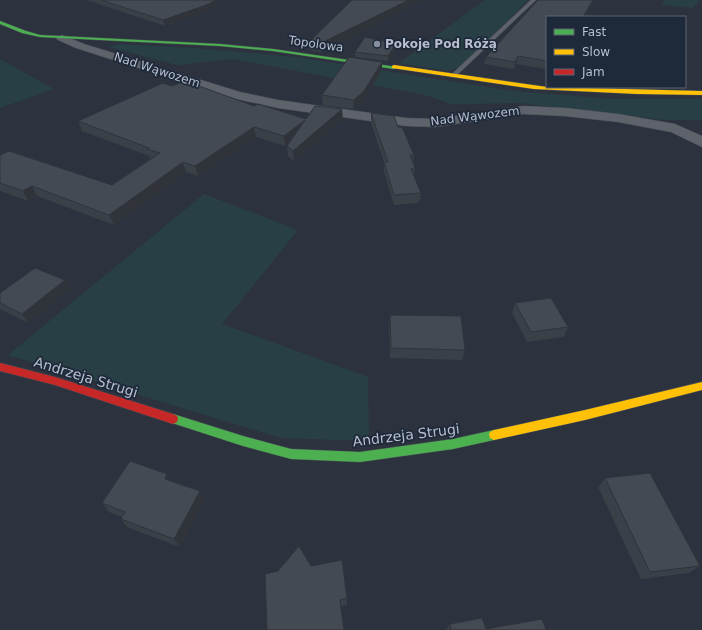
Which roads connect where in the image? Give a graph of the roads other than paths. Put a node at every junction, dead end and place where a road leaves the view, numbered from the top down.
1 (534, 0) edge
2 (0, 22) edge
3 (62, 38) junction
4 (453, 76) junction
5 (546, 88) edge
6 (555, 88) edge
7 (702, 92) edge
8 (702, 142) edge
9 (0, 367) edge
10 (702, 386) edge

1 - 4 lane
2 - 3 street, Topolowa
3 - 4 street, Topolowa
3 - 8 street, Nad Wąwozem
4 - 5 street, Topolowa
6 - 7 street, Topolowa
9 - 10 street, Andrzeja Strugi

